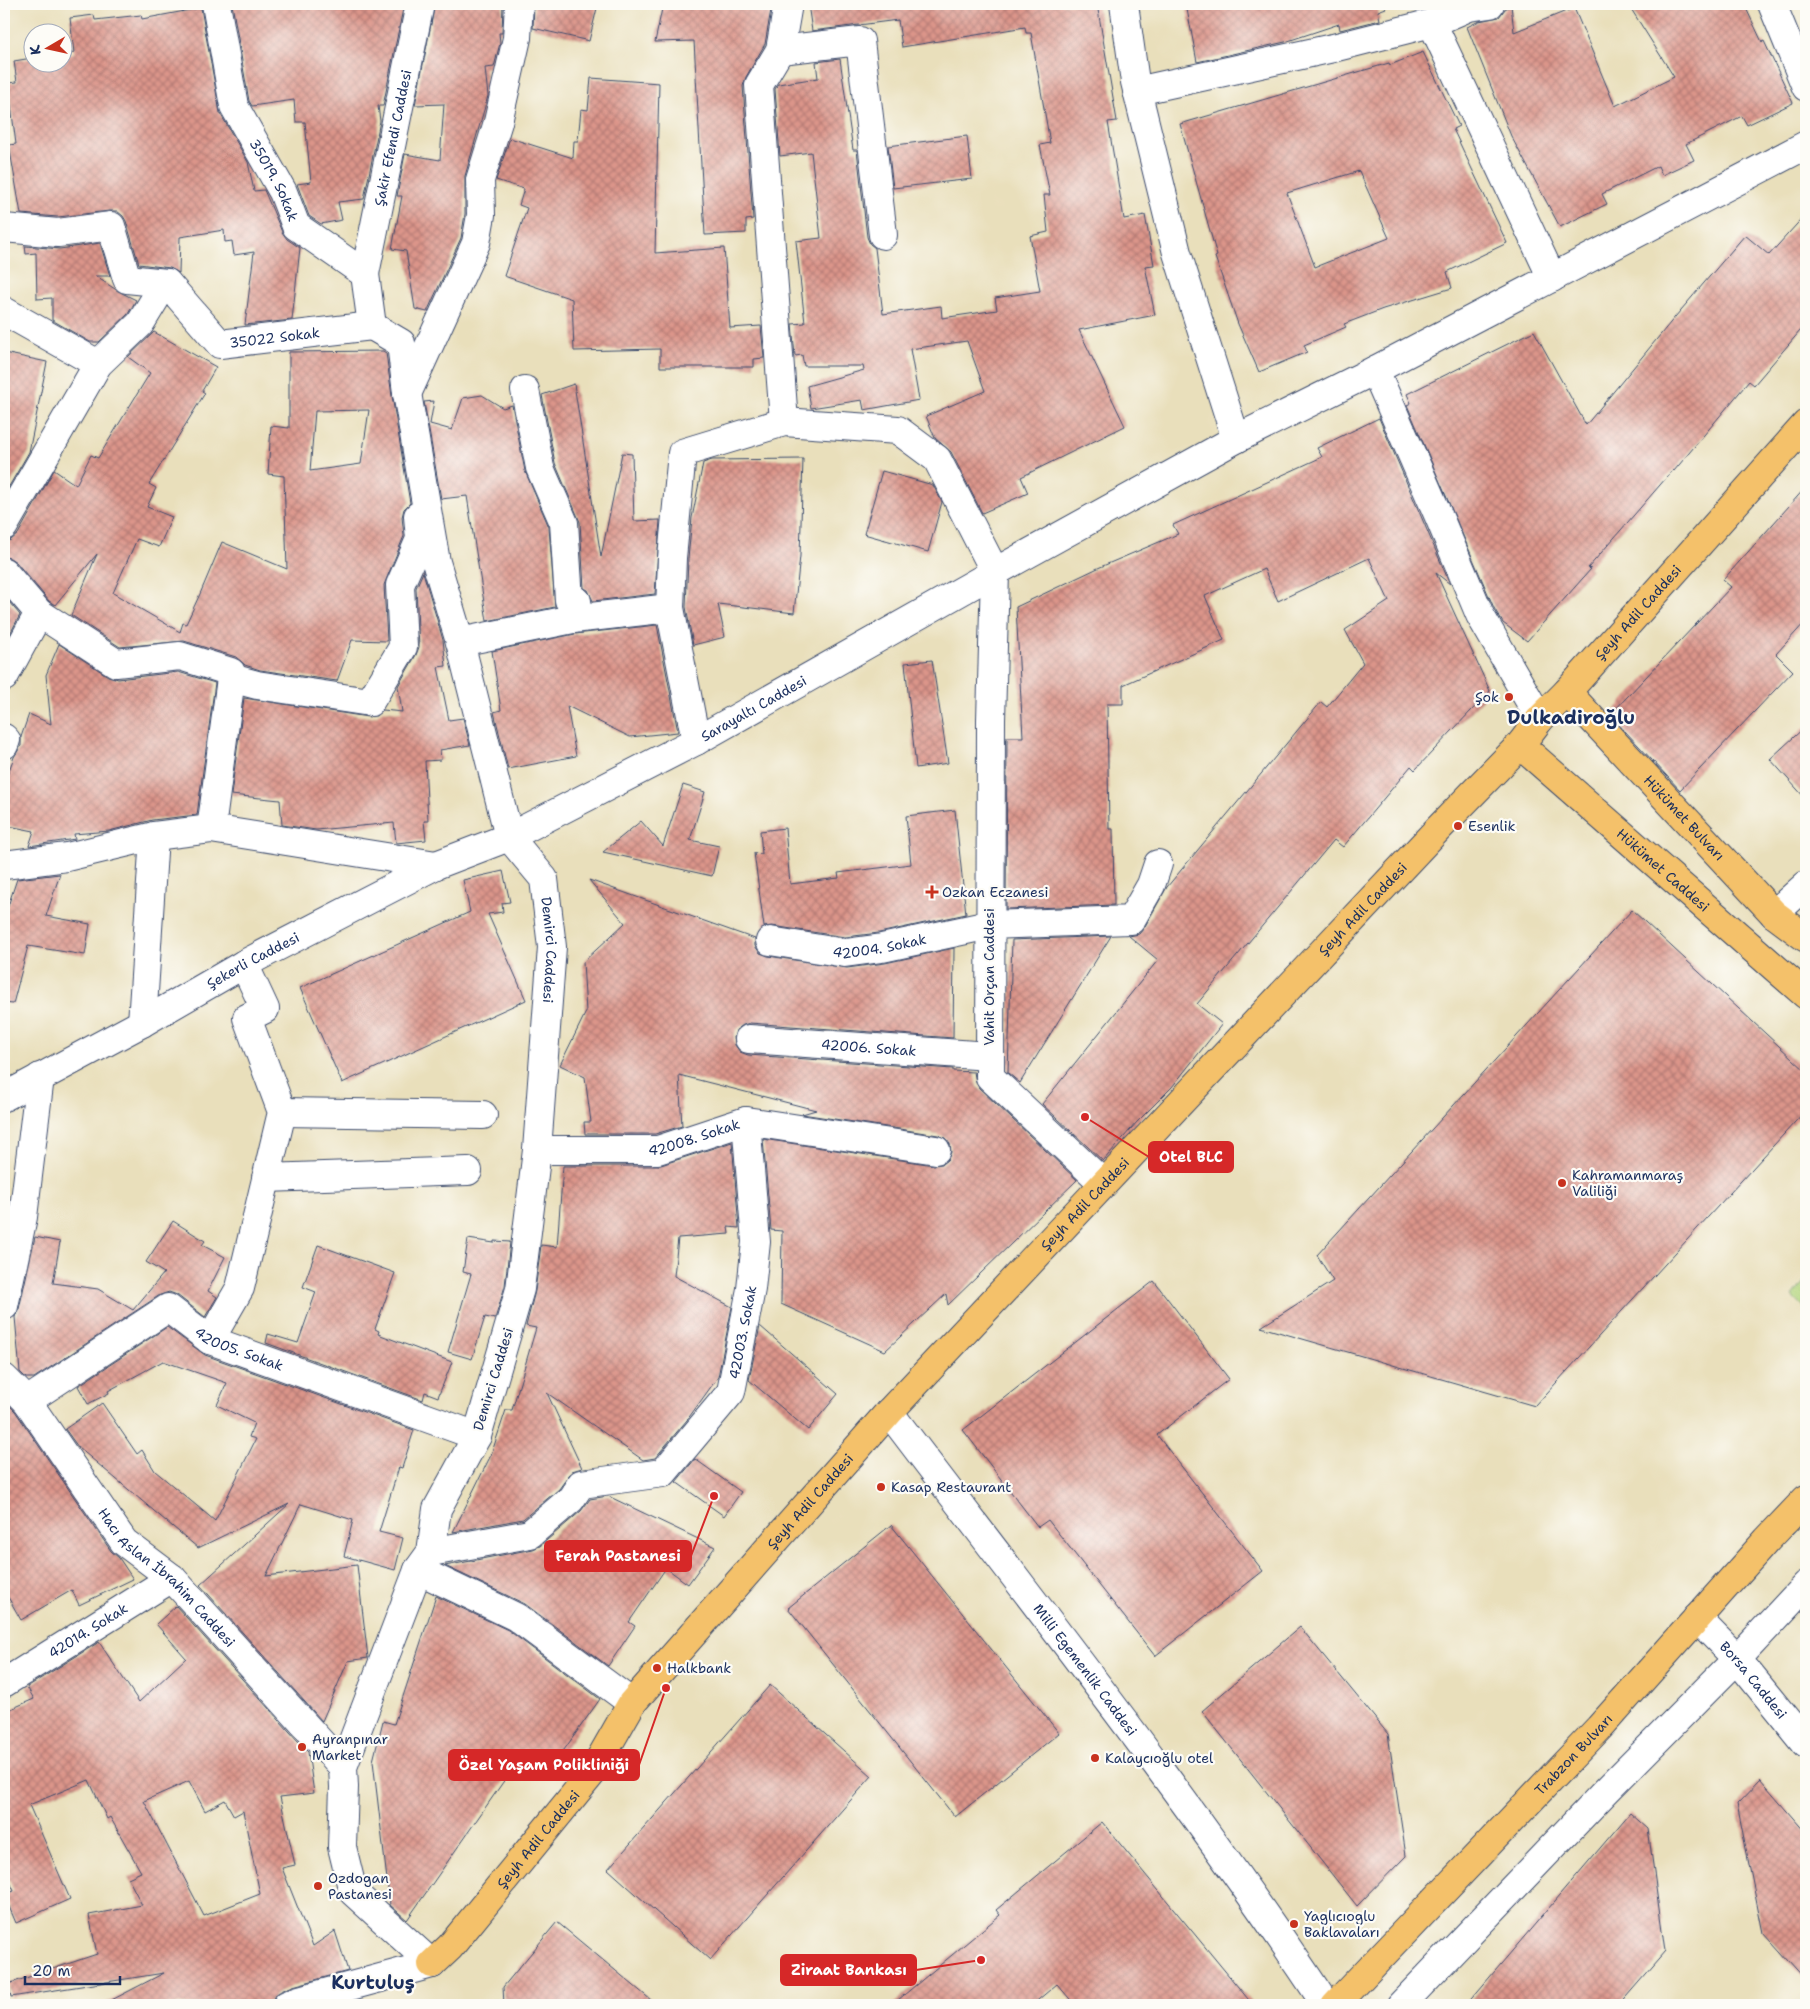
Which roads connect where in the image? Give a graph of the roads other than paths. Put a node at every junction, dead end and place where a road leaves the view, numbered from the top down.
1 (216, 4) edge
2 (420, 4) edge
3 (519, 4) edge
4 (788, 4) edge
5 (1124, 4) edge
6 (1772, 4) edge
7 (1476, 5) edge
8 (1432, 23) junction
9 (780, 50) junction
10 (1806, 87) edge
11 (1137, 91) junction
12 (1806, 145) edge
13 (4, 228) edge
14 (882, 235) dead end
15 (365, 274) junction
16 (1552, 278) junction
17 (167, 283) junction
18 (4, 311) edge
19 (372, 326) junction
20 (98, 364) junction
21 (1375, 370) junction
22 (525, 390) dead end
23 (407, 393) junction
24 (784, 422) junction
25 (1806, 424) edge
26 (1236, 439) junction
27 (4, 526) edge
28 (4, 572) edge
29 (995, 572) junction
30 (670, 608) junction
31 (39, 613) junction
32 (573, 619) junction
33 (460, 642) junction
34 (4, 677) edge
35 (231, 678) junction
36 (1567, 692) junction
37 (1540, 719) junction
38 (4, 738) edge
39 (696, 741) junction
40 (4, 745) edge
41 (1520, 745) junction
42 (211, 829) junction
43 (154, 836) junction
44 (508, 837) junction
45 (1158, 864) dead end
46 (4, 865) edge
47 (436, 865) junction
48 (1806, 885) edge
49 (1774, 914) junction
50 (989, 925) junction
51 (1806, 938) edge
52 (770, 941) dead end
53 (244, 964) junction
54 (1806, 995) edge
55 (142, 1023) junction
56 (750, 1039) dead end
57 (989, 1056) junction
58 (40, 1077) junction
59 (4, 1097) edge
60 (282, 1112) junction
61 (483, 1115) dead end
62 (746, 1121) junction
63 (537, 1150) junction
64 (936, 1150) dead end
65 (468, 1171) dead end
66 (266, 1178) junction
67 (1103, 1184) junction
68 (4, 1306) edge
69 (210, 1340) junction
70 (4, 1378) edge
71 (27, 1401) junction
72 (889, 1412) junction
73 (477, 1436) junction
74 (1806, 1499) edge
75 (424, 1561) junction
76 (172, 1578) junction
77 (1806, 1585) edge
78 (1697, 1618) junction
79 (1737, 1658) junction
80 (4, 1683) edge
81 (632, 1703) junction
82 (1806, 1744) edge
83 (343, 1767) junction
84 (432, 1964) junction
85 (287, 2005) edge
86 (1326, 2005) edge
87 (1335, 2005) edge
88 (1401, 2005) edge

1 - 15 street, 35019. Sokak
2 - 15 street, Şakir Efendi Caddesi
3 - 23 street
4 - 9 street
5 - 11 street
6 - 10 street
7 - 8 street
8 - 11 street
8 - 16 street
9 - 14 street
9 - 24 street
11 - 26 street
12 - 16 street, Sarayaltı Caddesi
13 - 17 street
15 - 19 street
16 - 21 street, Sarayaltı Caddesi
17 - 19 street, 35022 Sokak
17 - 20 street
18 - 20 street
19 - 23 street
20 - 27 street
21 - 26 street, Sarayaltı Caddesi
21 - 37 street
22 - 32 street
23 - 33 street
23 - 35 street
24 - 29 street
24 - 30 street
25 - 36 main road, Şeyh Adil Caddesi
26 - 29 street, Sarayaltı Caddesi
28 - 31 street
29 - 39 street, Sarayaltı Caddesi
29 - 50 street, Vahit Orçan Caddesi
30 - 32 street
30 - 39 street
31 - 34 street
31 - 35 street
32 - 33 street
33 - 44 street
35 - 42 street
36 - 37 main road, Şeyh Adil Caddesi
36 - 49 main road, Hükümet Bulvarı
37 - 41 main road, Şeyh Adil Caddesi
38 - 40 street
39 - 44 street, Sarayaltı Caddesi
41 - 54 main road, Hükümet Caddesi
41 - 67 main road, Şeyh Adil Caddesi
42 - 43 street
42 - 47 street
43 - 46 street
43 - 55 street
44 - 47 street, Şekerli Caddesi
44 - 63 street, Demirci Caddesi
45 - 50 street, 42004. Sokak
47 - 53 street, Şekerli Caddesi
48 - 49 street
49 - 51 main road, Hükümet Bulvarı
50 - 52 street, 42004. Sokak
50 - 57 street, Vahit Orçan Caddesi
53 - 55 street, Şekerli Caddesi
53 - 60 street
55 - 58 street, Şekerli Caddesi
56 - 57 street, 42006. Sokak
57 - 67 street, Vahit Orçan Caddesi
58 - 59 street, Şekerli Caddesi
58 - 68 street
60 - 61 street
60 - 66 street
62 - 63 street, 42008. Sokak
62 - 64 street, 42008. Sokak
62 - 75 street, 42003. Sokak
63 - 73 street, Demirci Caddesi
65 - 66 street
66 - 69 street
67 - 72 main road, Şeyh Adil Caddesi
69 - 71 street, 42005. Sokak
69 - 73 street, 42005. Sokak
70 - 71 street, Hacı Aslan İbrahim Caddesi
71 - 76 street, Hacı Aslan İbrahim Caddesi
72 - 81 main road, Şeyh Adil Caddesi
72 - 86 street, Milli Egemenlik Caddesi
73 - 75 street, Demirci Caddesi
74 - 78 main road, Trabzon Bulvarı
75 - 81 street
75 - 83 street, Demirci Caddesi
76 - 80 street, 42014. Sokak
76 - 83 street, Hacı Aslan İbrahim Caddesi
77 - 79 street
78 - 79 street, Borsa Caddesi
78 - 87 main road, Trabzon Bulvarı
79 - 82 street, Borsa Caddesi
79 - 88 street
81 - 84 main road, Şeyh Adil Caddesi
83 - 84 street, Demirci Caddesi
84 - 85 street

